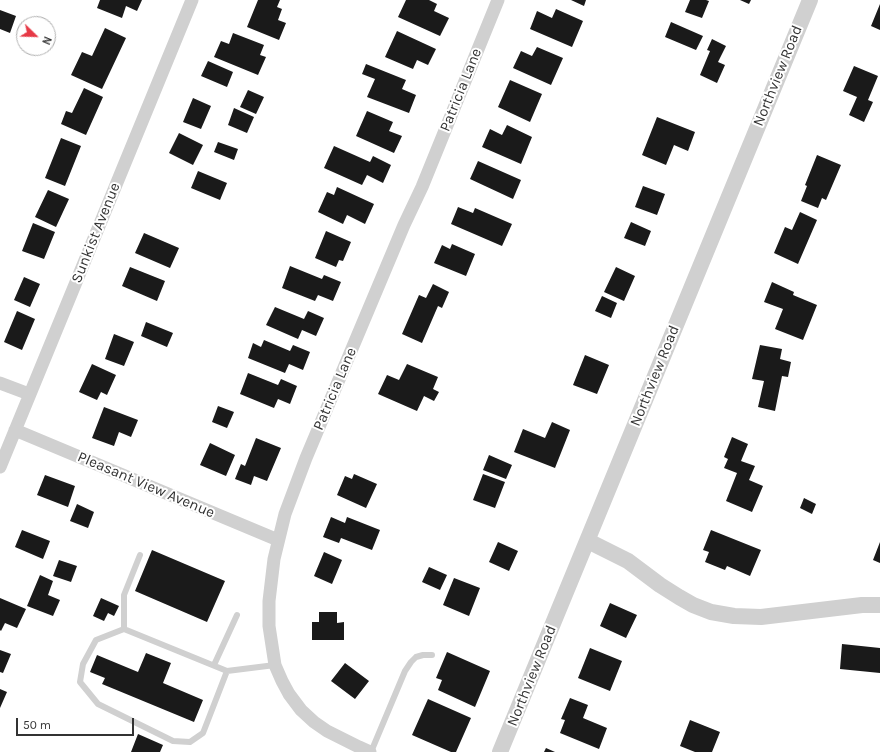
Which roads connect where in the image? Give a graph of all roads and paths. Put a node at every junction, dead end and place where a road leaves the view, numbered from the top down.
1 (192, 0) edge
2 (498, 0) edge
3 (810, 0) edge
4 (0, 382) edge
5 (29, 394) junction
6 (15, 430) junction
7 (0, 467) edge
8 (278, 540) junction
9 (588, 541) junction
10 (140, 555) dead end
11 (880, 605) edge
12 (237, 615) dead end
13 (124, 629) junction
14 (432, 655) dead end
15 (214, 665) junction
16 (275, 665) junction
17 (227, 671) junction
18 (367, 751) edge
19 (500, 752) edge

1 - 5 street, Sunkist Avenue
2 - 8 street, Patricia Lane
3 - 9 street, Northview Road
4 - 5 street
5 - 6 street, Sunkist Avenue
6 - 7 street, Sunkist Avenue
6 - 8 street, Pleasant View Avenue
8 - 16 street, Patricia Lane
9 - 11 street
9 - 19 street, Northview Road
10 - 13 lane
12 - 15 lane
13 - 15 lane
13 - 17 lane
14 - 18 lane
15 - 17 lane
16 - 17 lane
16 - 18 street, Patricia Lane

